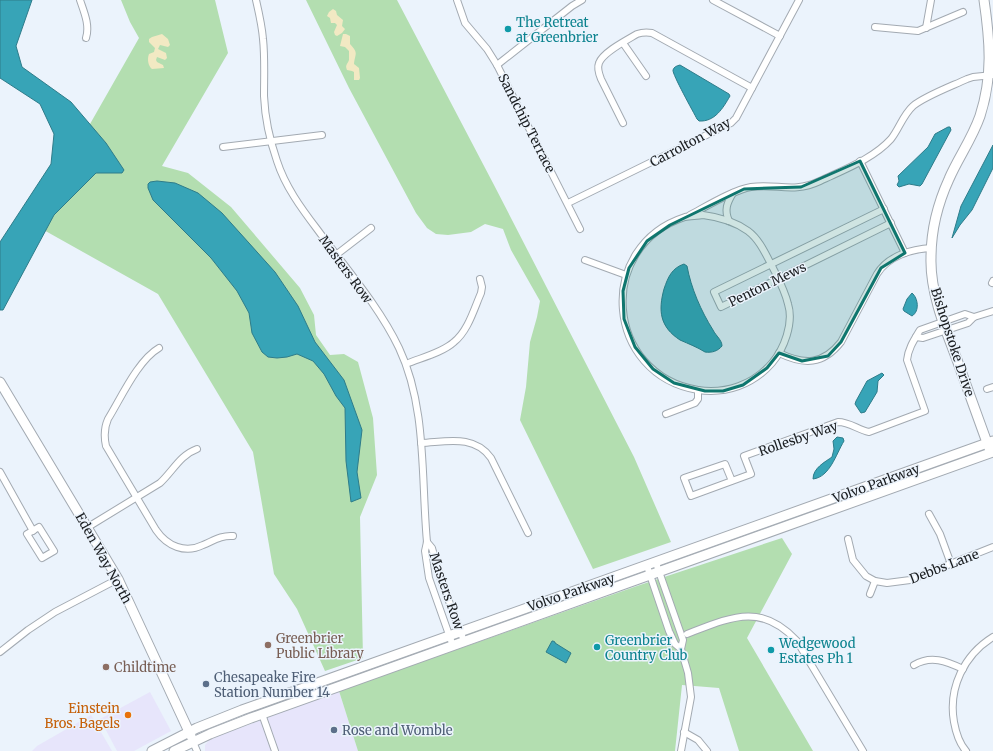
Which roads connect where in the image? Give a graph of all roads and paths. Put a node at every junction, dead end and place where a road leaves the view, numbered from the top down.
1 (80, 0) edge
2 (256, 0) edge
3 (457, 0) edge
4 (582, 0) edge
5 (713, 0) edge
6 (799, 0) edge
7 (931, 0) edge
8 (984, 0) edge
9 (962, 12) dead end
10 (875, 27) dead end
11 (926, 28) junction
12 (780, 36) junction
13 (86, 38) dead end
14 (623, 43) junction
15 (497, 65) junction
16 (991, 75) edge
17 (646, 76) dead end
18 (752, 88) junction
19 (623, 122) dead end
20 (322, 135) dead end
21 (271, 142) junction
22 (223, 147) dead end
23 (860, 161) junction
24 (733, 193) junction
25 (568, 203) junction
26 (884, 209) junction
27 (685, 217) junction
28 (729, 221) junction
29 (891, 223) junction
30 (371, 228) dead end
31 (580, 229) dead end
32 (932, 248) junction
33 (905, 253) junction
34 (336, 255) junction
35 (585, 260) dead end
36 (771, 264) junction
37 (626, 276) junction
38 (480, 279) dead end
39 (778, 279) junction
40 (993, 311) edge
41 (945, 326) junction
42 (159, 348) dead end
43 (779, 353) junction
44 (406, 364) junction
45 (0, 382) edge
46 (698, 390) junction
47 (3, 394) edge
48 (666, 414) dead end
49 (990, 442) edge
50 (421, 443) junction
51 (197, 449) dead end
52 (992, 455) edge
53 (0, 472) edge
54 (732, 481) junction
55 (137, 498) junction
56 (929, 514) dead end
57 (88, 527) junction
58 (33, 530) junction
59 (528, 533) dead end
60 (232, 536) dead end
61 (848, 538) dead end
62 (427, 542) junction
63 (993, 547) edge
64 (656, 563) junction
65 (951, 564) junction
66 (646, 566) junction
67 (654, 574) junction
68 (118, 579) junction
69 (875, 581) junction
70 (870, 594) dead end
71 (461, 632) junction
72 (687, 634) dead end
73 (449, 636) junction
74 (993, 637) edge
75 (464, 641) junction
76 (453, 646) junction
77 (681, 649) junction
78 (0, 652) edge
79 (914, 665) dead end
80 (963, 669) junction
81 (262, 714) junction
82 (189, 732) junction
83 (684, 732) junction
84 (193, 742) junction
85 (152, 751) edge
86 (174, 751) edge
87 (197, 751) edge
88 (275, 751) edge
89 (681, 751) edge
90 (707, 751) edge
91 (863, 751) edge
92 (966, 751) edge

1 - 13 street
2 - 21 street, Masters Row
3 - 15 street, Sandchip Terrace
4 - 15 street
5 - 12 street
6 - 12 street, Carrolton Way
7 - 11 street
8 - 16 main road, Bishopstoke Drive
9 - 11 street
10 - 11 street
12 - 18 street, Carrolton Way
14 - 17 street
14 - 18 street
14 - 19 street
15 - 25 street, Sandchip Terrace
16 - 23 street
16 - 32 main road, Bishopstoke Drive
18 - 25 street, Carrolton Way
20 - 21 street
21 - 22 street
21 - 34 street, Masters Row
23 - 24 street
23 - 26 street
24 - 27 street
24 - 28 street
25 - 31 street, Sandchip Terrace
26 - 29 street
26 - 36 street, Penton Mews
27 - 28 street
27 - 37 street
28 - 36 street
29 - 33 street
29 - 39 street, Penton Mews
30 - 34 street
32 - 33 street
32 - 41 main road, Bishopstoke Drive
33 - 43 street
34 - 44 street, Masters Row
35 - 37 street
36 - 39 street
36 - 39 street, Penton Mews
37 - 46 street
38 - 44 street
39 - 43 street
40 - 41 street, Rollesby Way
41 - 49 main road, Bishopstoke Drive
41 - 54 street, Rollesby Way
42 - 55 street
43 - 46 street
44 - 50 street, Masters Row
45 - 47 main road, Eden Way North
46 - 48 street
47 - 57 main road, Eden Way North
49 - 52 main road, Bishopstoke Drive
49 - 64 main road, Volvo Parkway
50 - 59 street
50 - 62 street, Masters Row
51 - 55 street
52 - 67 main road, Volvo Parkway
53 - 58 street
54 - 54 street, Rollesby Way
55 - 57 street
55 - 60 street
56 - 65 street
57 - 68 main road, Eden Way North
58 - 58 street
61 - 69 street
62 - 71 street, Masters Row
62 - 73 street, Masters Row
63 - 65 street, Debbs Lane
64 - 66 main road, Volvo Parkway
64 - 67 street
65 - 69 street, Debbs Lane
66 - 67 street
66 - 71 main road, Volvo Parkway
67 - 75 main road, Volvo Parkway
67 - 77 street
67 - 77 street
68 - 78 street
68 - 82 main road, Eden Way North
69 - 70 street
71 - 73 main road, Volvo Parkway
71 - 75 street, Masters Row
72 - 91 street
73 - 76 street, Masters Row
73 - 82 main road, Volvo Parkway
74 - 80 street
75 - 76 main road, Volvo Parkway
76 - 81 main road, Volvo Parkway
77 - 83 street
79 - 80 street
80 - 92 street
81 - 84 main road, Volvo Parkway
81 - 88 street
82 - 84 main road, Eden Way North
82 - 85 main road, Volvo Parkway
83 - 89 street
83 - 90 street
84 - 86 main road, Volvo Parkway
84 - 87 street

